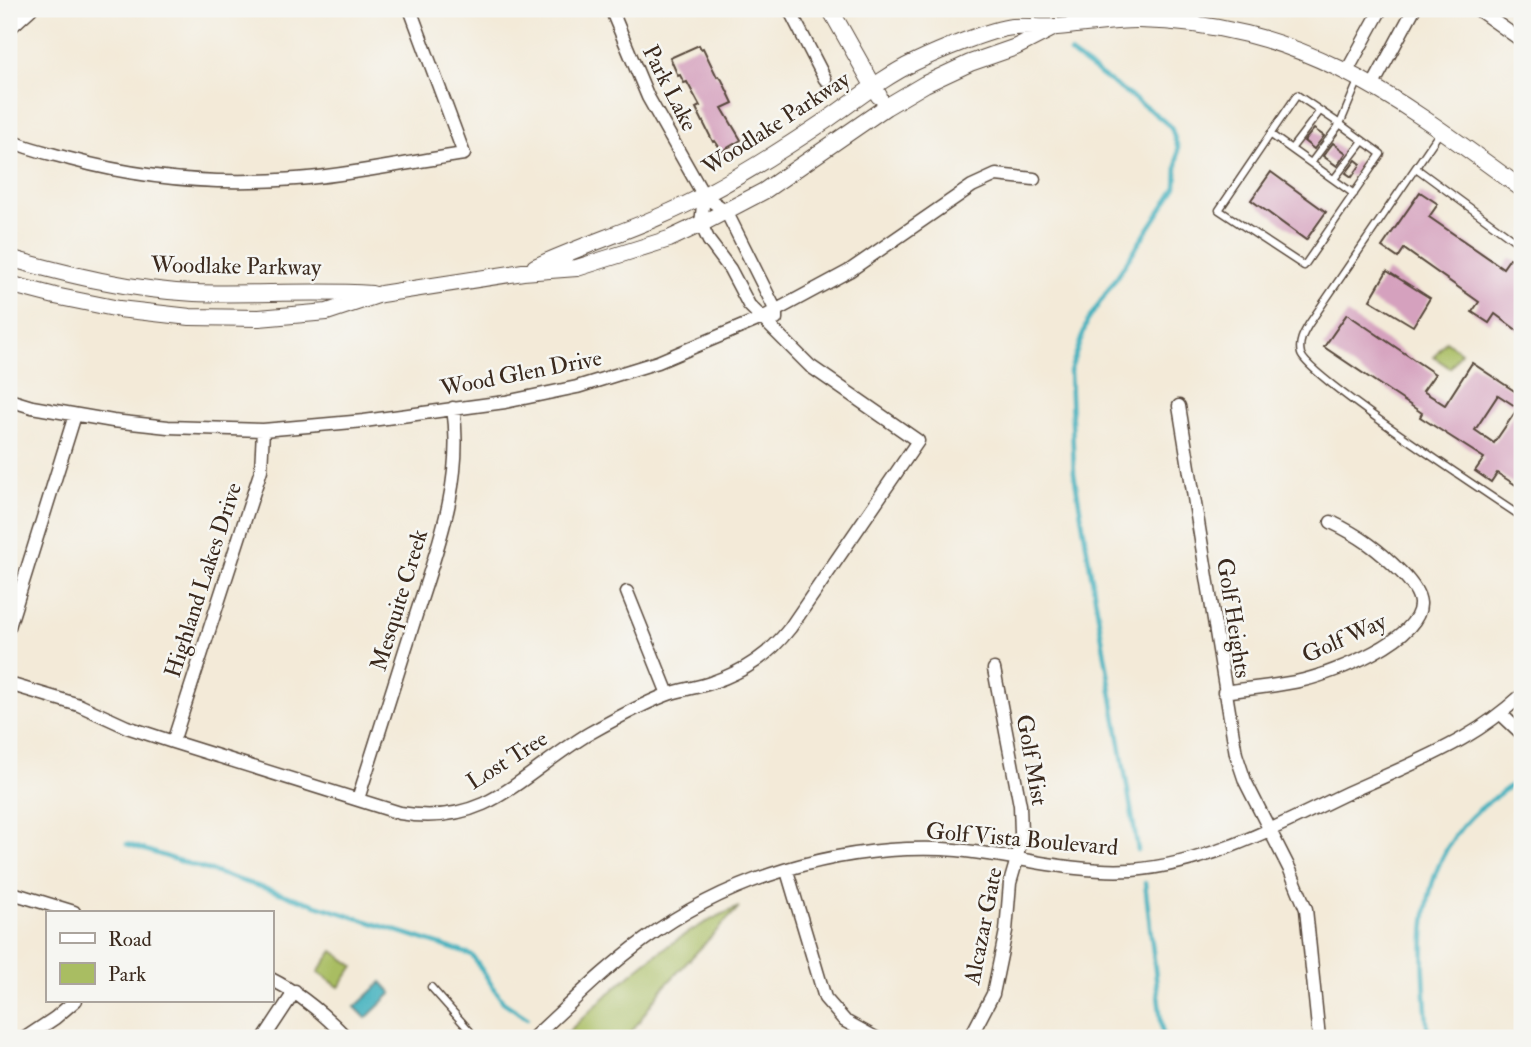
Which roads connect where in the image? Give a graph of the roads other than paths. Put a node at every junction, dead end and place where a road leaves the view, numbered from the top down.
1 (31, 9) edge
2 (411, 9) edge
3 (611, 9) edge
4 (789, 9) edge
5 (830, 9) edge
6 (1381, 9) edge
7 (1414, 9) edge
8 (1477, 9) edge
9 (1055, 27) junction
10 (9, 29) edge
11 (1522, 41) edge
12 (1360, 78) junction
13 (825, 79) dead end
14 (873, 87) junction
15 (886, 107) junction
16 (1320, 111) junction
17 (1340, 124) junction
18 (1442, 130) junction
19 (1270, 134) junction
20 (9, 140) edge
21 (1363, 141) junction
22 (1291, 149) junction
23 (1311, 163) junction
24 (1416, 168) junction
25 (1034, 179) dead end
26 (1334, 179) junction
27 (1522, 188) edge
28 (1354, 194) junction
29 (704, 196) junction
30 (726, 211) junction
31 (701, 224) junction
32 (1522, 246) edge
33 (9, 258) edge
34 (749, 258) junction
35 (730, 269) junction
36 (523, 272) junction
37 (9, 284) edge
38 (381, 294) junction
39 (776, 311) junction
40 (762, 318) junction
41 (776, 330) junction
42 (9, 400) edge
43 (1179, 407) dead end
44 (453, 408) junction
45 (75, 415) junction
46 (263, 430) junction
47 (1522, 517) edge
48 (1331, 522) dead end
49 (626, 592) dead end
50 (9, 627) edge
51 (994, 669) dead end
52 (9, 684) edge
53 (1224, 692) junction
54 (668, 694) junction
55 (1522, 695) edge
56 (1501, 714) junction
57 (1522, 734) edge
58 (173, 742) junction
59 (358, 799) junction
60 (1269, 830) junction
61 (1017, 859) junction
62 (787, 871) junction
63 (9, 891) edge
64 (71, 911) edge
65 (273, 980) edge
66 (431, 987) dead end
67 (295, 990) junction
68 (74, 1002) edge
69 (25, 1038) edge
70 (264, 1038) edge
71 (347, 1038) edge
72 (471, 1038) edge
73 (533, 1038) edge
74 (876, 1038) edge
75 (970, 1038) edge
76 (1319, 1038) edge

1 - 10 street
2 - 20 street
3 - 29 street, Park Lake
4 - 13 street
5 - 14 street
6 - 12 street
7 - 12 street
8 - 11 street
9 - 12 street, Woodlake Parkway
9 - 14 street, Woodlake Parkway
9 - 15 street, Woodlake Parkway
12 - 17 lane
12 - 18 street, Woodlake Parkway
14 - 15 street
14 - 29 street, Woodlake Parkway
15 - 30 street, Woodlake Parkway
16 - 17 lane
16 - 19 lane
16 - 22 lane
17 - 21 lane
17 - 23 lane
18 - 24 lane
18 - 27 street, Woodlake Parkway
19 - 22 lane
19 - 28 lane
21 - 26 lane
21 - 28 lane
22 - 23 lane
23 - 26 lane
24 - 32 lane
24 - 47 lane
25 - 39 street, Wood Glen Drive
26 - 28 lane
29 - 30 street, Park Lake
29 - 31 street
29 - 36 street, Woodlake Parkway
30 - 31 street, Woodlake Parkway
30 - 34 street
31 - 35 street
31 - 36 street, Woodlake Parkway
33 - 38 street, Woodlake Parkway
34 - 35 street
34 - 39 street
35 - 40 street
36 - 38 street, Woodlake Parkway
37 - 38 street, Woodlake Parkway
39 - 40 street, Wood Glen Drive
39 - 41 street
40 - 41 street
40 - 44 street, Wood Glen Drive
41 - 54 street, Lost Tree
42 - 45 street, Wood Glen Drive
43 - 53 street, Golf Heights
44 - 46 street, Wood Glen Drive
44 - 59 street, Mesquite Creek
45 - 46 street, Wood Glen Drive
45 - 50 street
46 - 58 street, Highland Lakes Drive
48 - 53 street, Golf Way
49 - 54 street
51 - 61 street, Golf Mist
52 - 58 street, Lost Tree
53 - 60 street, Golf Heights
54 - 59 street, Lost Tree
55 - 56 street, Golf Vista Boulevard
56 - 57 street
56 - 60 street, Golf Vista Boulevard
58 - 59 street, Lost Tree
60 - 61 street, Golf Vista Boulevard
60 - 76 street, Golf Heights
61 - 62 street, Golf Vista Boulevard
61 - 75 street, Alcazar Gate
62 - 73 street, Golf Vista Boulevard
62 - 74 street
63 - 64 street
65 - 67 street
66 - 72 lane
67 - 70 street
67 - 71 street
68 - 69 street

